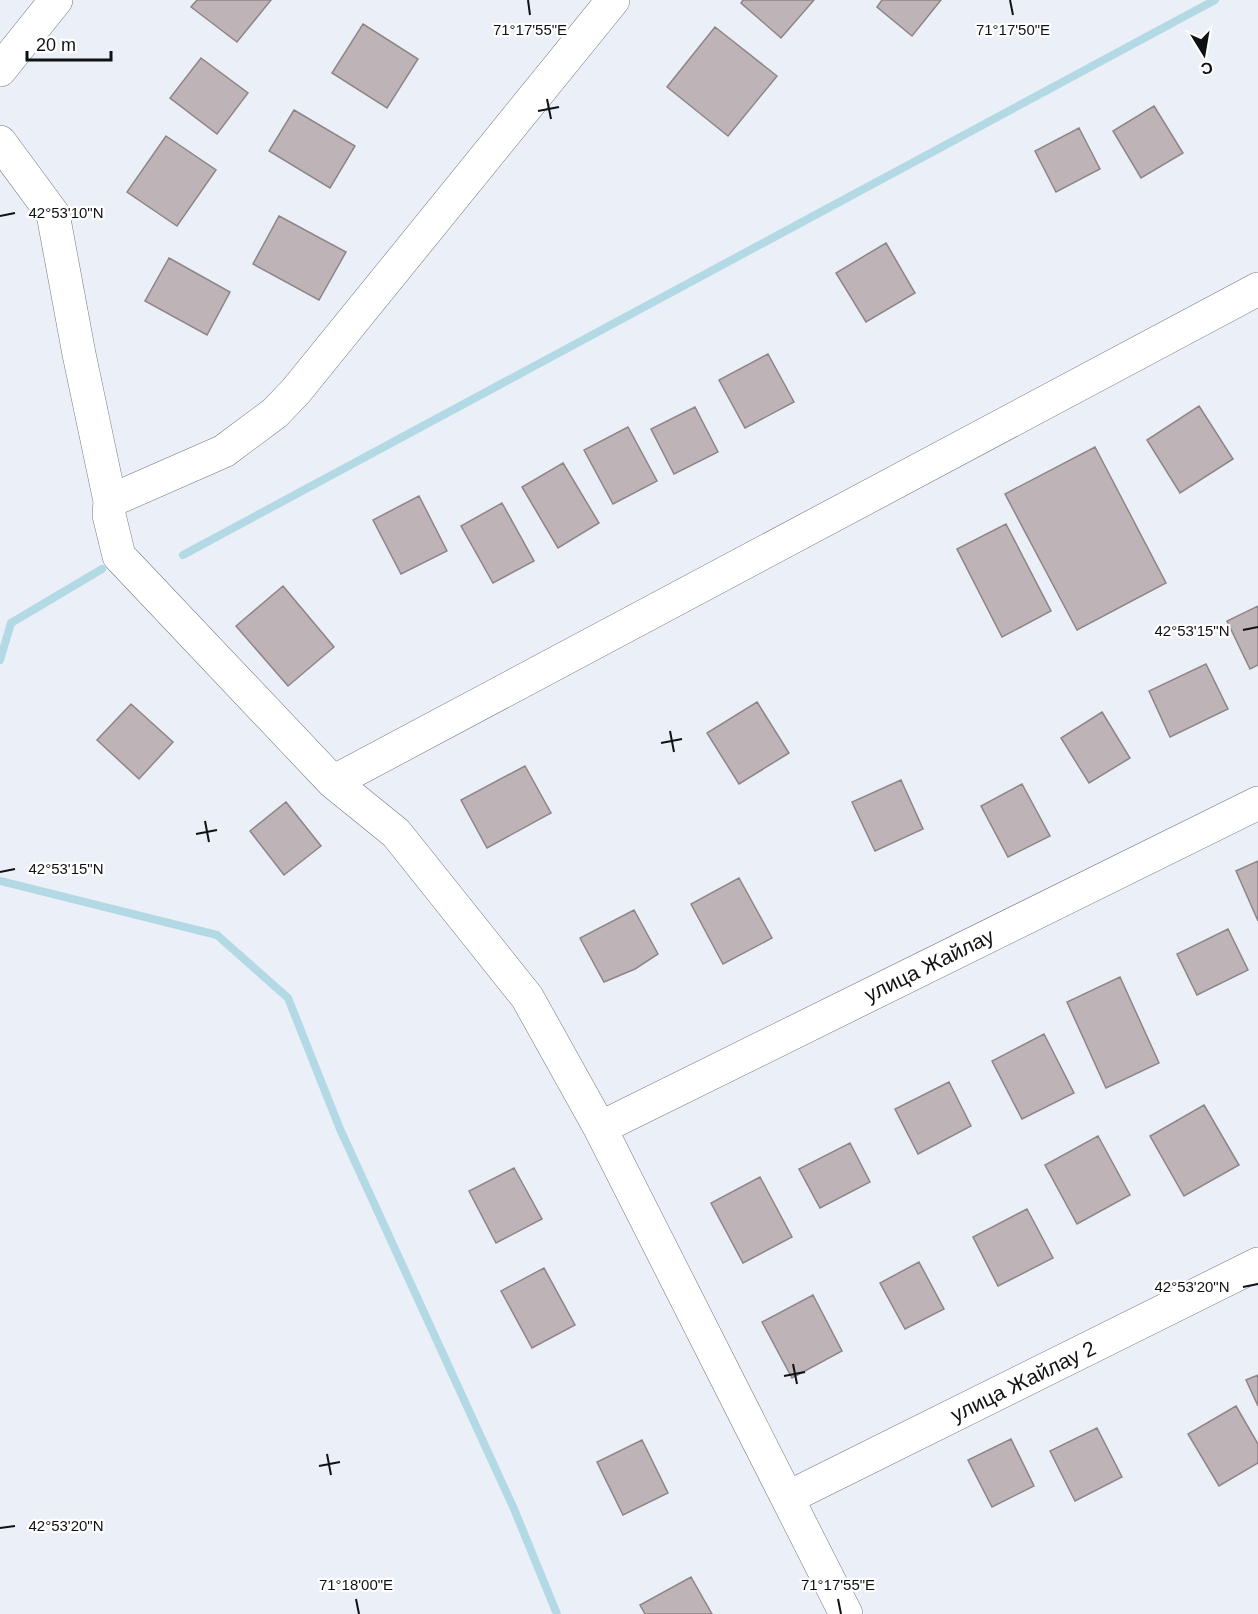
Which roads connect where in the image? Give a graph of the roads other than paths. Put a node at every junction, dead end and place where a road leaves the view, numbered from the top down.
1 (56, 0) edge
2 (613, 0) edge
3 (0, 70) edge
4 (0, 142) edge
5 (1258, 289) edge
6 (110, 501) junction
7 (333, 782) junction
8 (1258, 803) edge
9 (600, 1128) junction
10 (1258, 1264) edge
11 (789, 1497) junction
12 (846, 1614) edge

1 - 3 street
2 - 6 street
4 - 6 street
5 - 7 street
6 - 7 street
7 - 9 street
8 - 9 street, улица Жайлау
9 - 11 street
10 - 11 street, улица Жайлау 2
11 - 12 street

